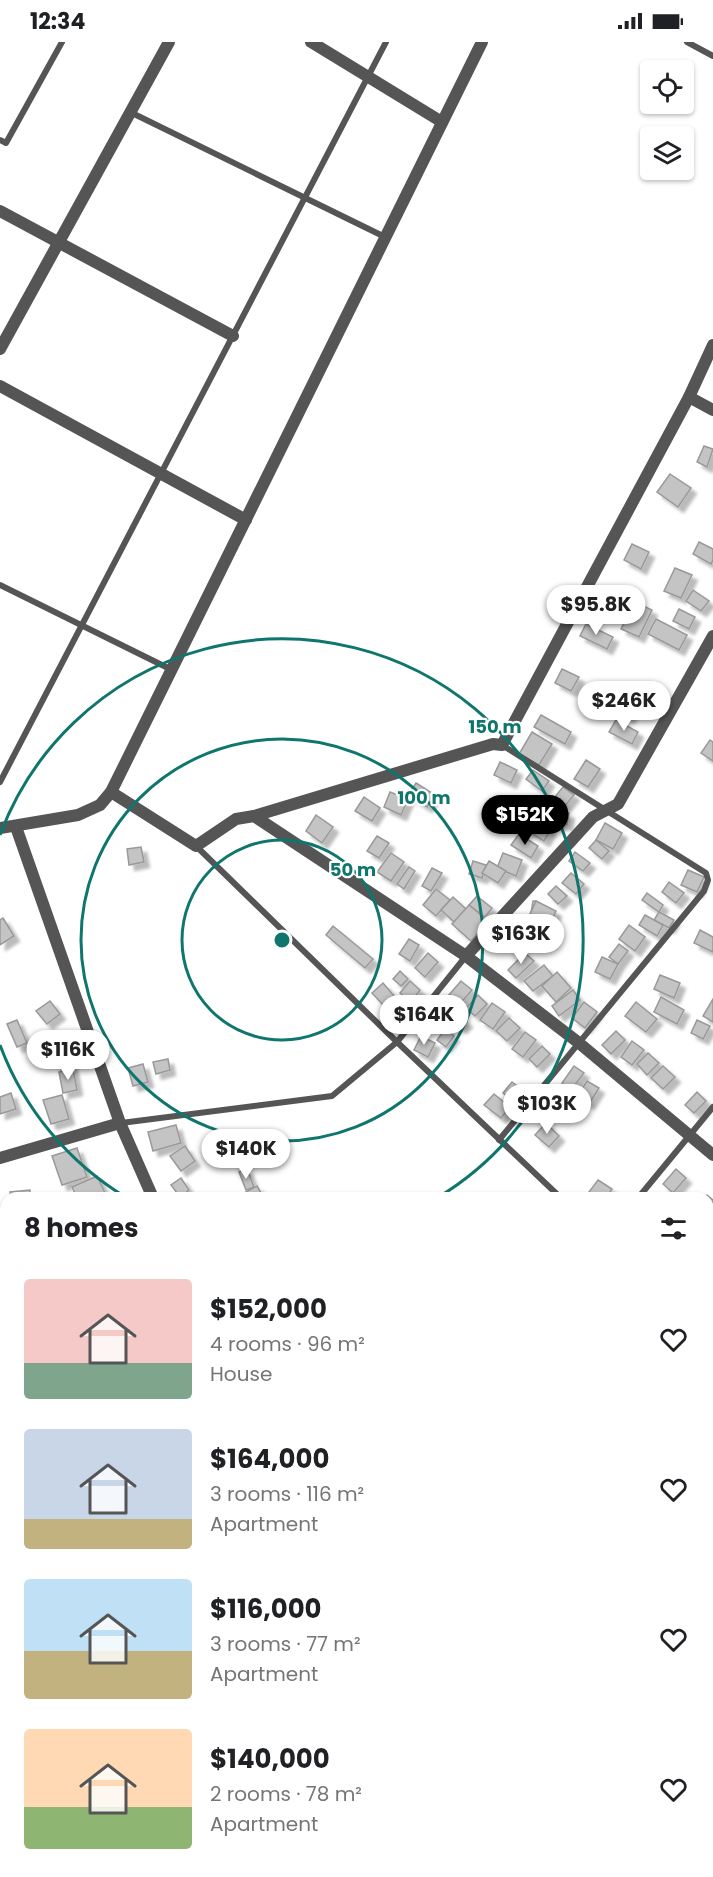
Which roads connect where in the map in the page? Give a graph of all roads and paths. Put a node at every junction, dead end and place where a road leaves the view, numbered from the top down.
1 (62, 42) edge
2 (169, 42) edge
3 (386, 42) edge
4 (482, 42) edge
5 (687, 42) edge
6 (320, 44) edge
7 (713, 56) edge
8 (368, 77) junction
9 (130, 112) junction
10 (442, 122) junction
11 (0, 140) edge
12 (305, 198) junction
13 (0, 211) edge
14 (385, 237) junction
15 (59, 242) junction
16 (232, 336) junction
17 (713, 345) edge
18 (0, 349) edge
19 (0, 386) edge
20 (688, 397) junction
21 (713, 410) edge
22 (161, 473) junction
23 (246, 520) junction
24 (0, 585) edge
25 (82, 625) junction
26 (713, 636) edge
27 (172, 670) junction
28 (502, 745) junction
29 (0, 782) edge
30 (111, 792) junction
31 (606, 811) junction
32 (254, 816) junction
33 (16, 827) junction
34 (0, 828) edge
35 (196, 846) junction
36 (466, 956) junction
37 (397, 1042) junction
38 (579, 1043) junction
39 (713, 1107) edge
40 (120, 1123) junction
41 (690, 1135) junction
42 (499, 1140) junction
43 (713, 1155) edge
44 (0, 1158) edge
45 (150, 1192) edge
46 (555, 1192) edge
47 (643, 1192) edge

1 - 11 lane
2 - 9 street
3 - 8 lane
4 - 10 street
5 - 7 lane
6 - 8 street
8 - 10 street
8 - 12 lane
9 - 12 lane
9 - 15 street
10 - 14 street
12 - 14 lane
12 - 16 lane
13 - 15 street
14 - 23 street
15 - 16 street
15 - 18 street
16 - 22 lane
17 - 20 street
19 - 22 street
20 - 21 street
20 - 28 street
22 - 23 street
22 - 25 lane
23 - 27 street
24 - 25 lane
25 - 27 lane
25 - 29 lane
26 - 31 street
27 - 30 street
28 - 31 lane
28 - 32 street
30 - 33 street
30 - 35 street
31 - 36 street
31 - 38 lane
32 - 35 street
32 - 36 street
33 - 34 street
33 - 40 street
35 - 37 lane
36 - 37 lane
36 - 38 street
37 - 40 lane
37 - 42 lane
38 - 41 street
38 - 42 lane
39 - 41 lane
40 - 44 street
40 - 45 street
41 - 43 street
41 - 47 lane
42 - 46 lane

